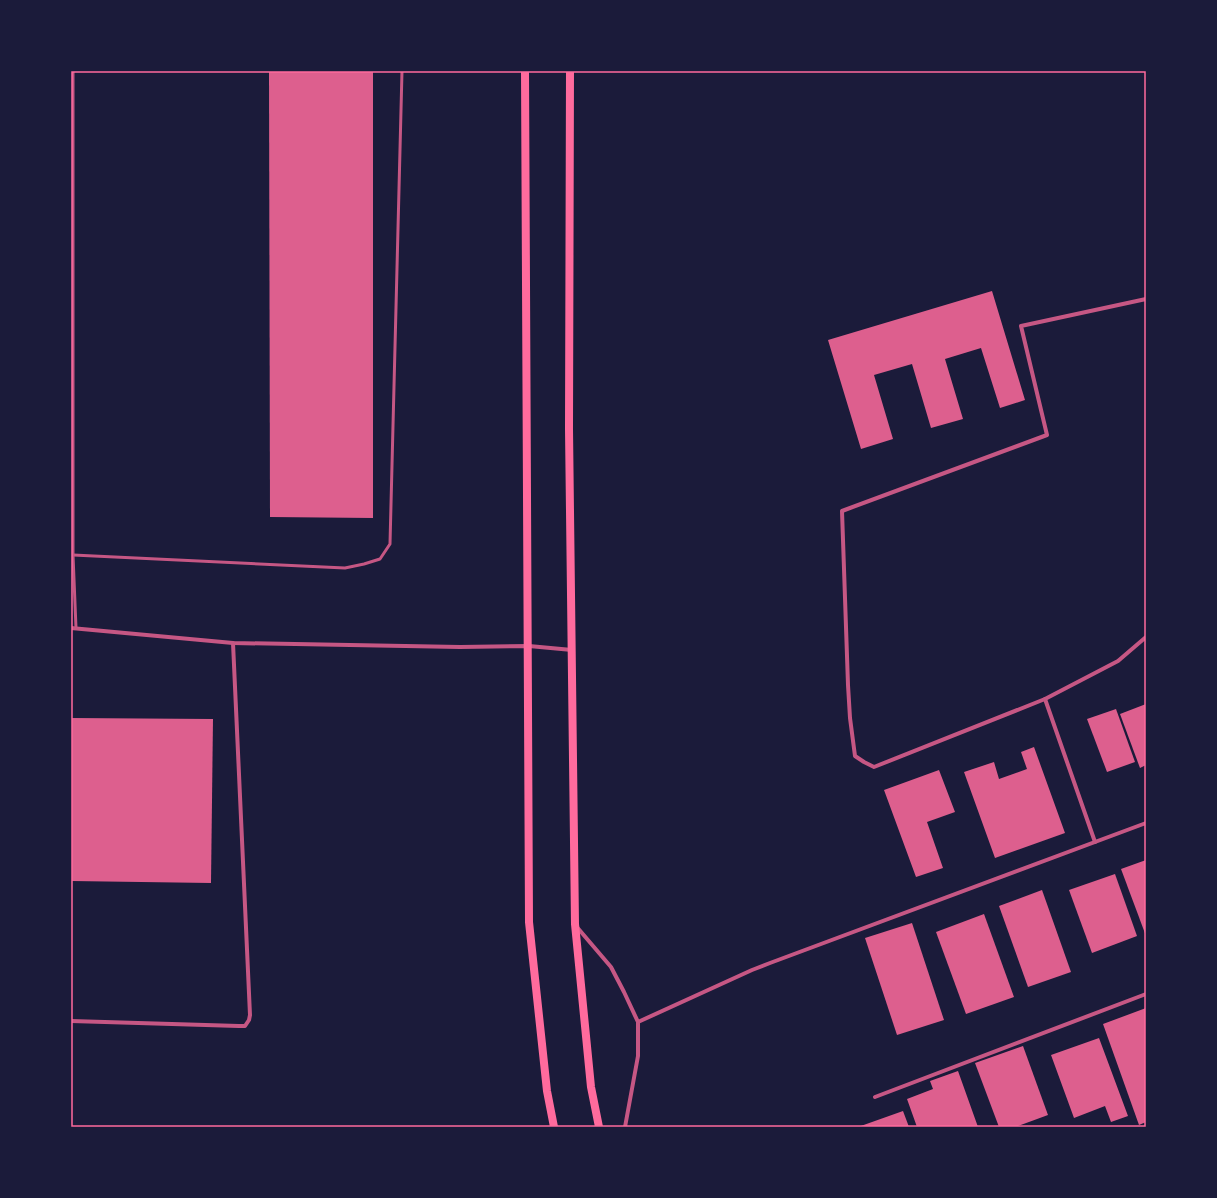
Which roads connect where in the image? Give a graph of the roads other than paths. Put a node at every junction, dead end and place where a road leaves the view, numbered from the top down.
1 (74, 71) edge
2 (402, 71) edge
3 (525, 71) edge
4 (570, 71) edge
5 (1146, 299) edge
6 (73, 555) junction
7 (73, 628) edge
8 (1146, 637) edge
9 (232, 643) junction
10 (529, 646) junction
11 (572, 650) junction
12 (1045, 699) junction
13 (1146, 823) edge
14 (1095, 842) junction
15 (575, 924) junction
16 (1146, 994) edge
17 (71, 1021) edge
18 (638, 1022) junction
19 (876, 1097) dead end
20 (554, 1127) edge
21 (599, 1127) edge
22 (625, 1127) edge

1 - 6 lane
2 - 6 lane
3 - 10 main road
4 - 11 main road
5 - 12 street
6 - 7 lane
7 - 9 street
8 - 12 street
9 - 10 street
9 - 17 street
10 - 11 street
10 - 20 main road
11 - 15 main road
12 - 14 street
13 - 14 street
14 - 18 street
15 - 18 street
15 - 21 main road
16 - 19 street
18 - 22 street

